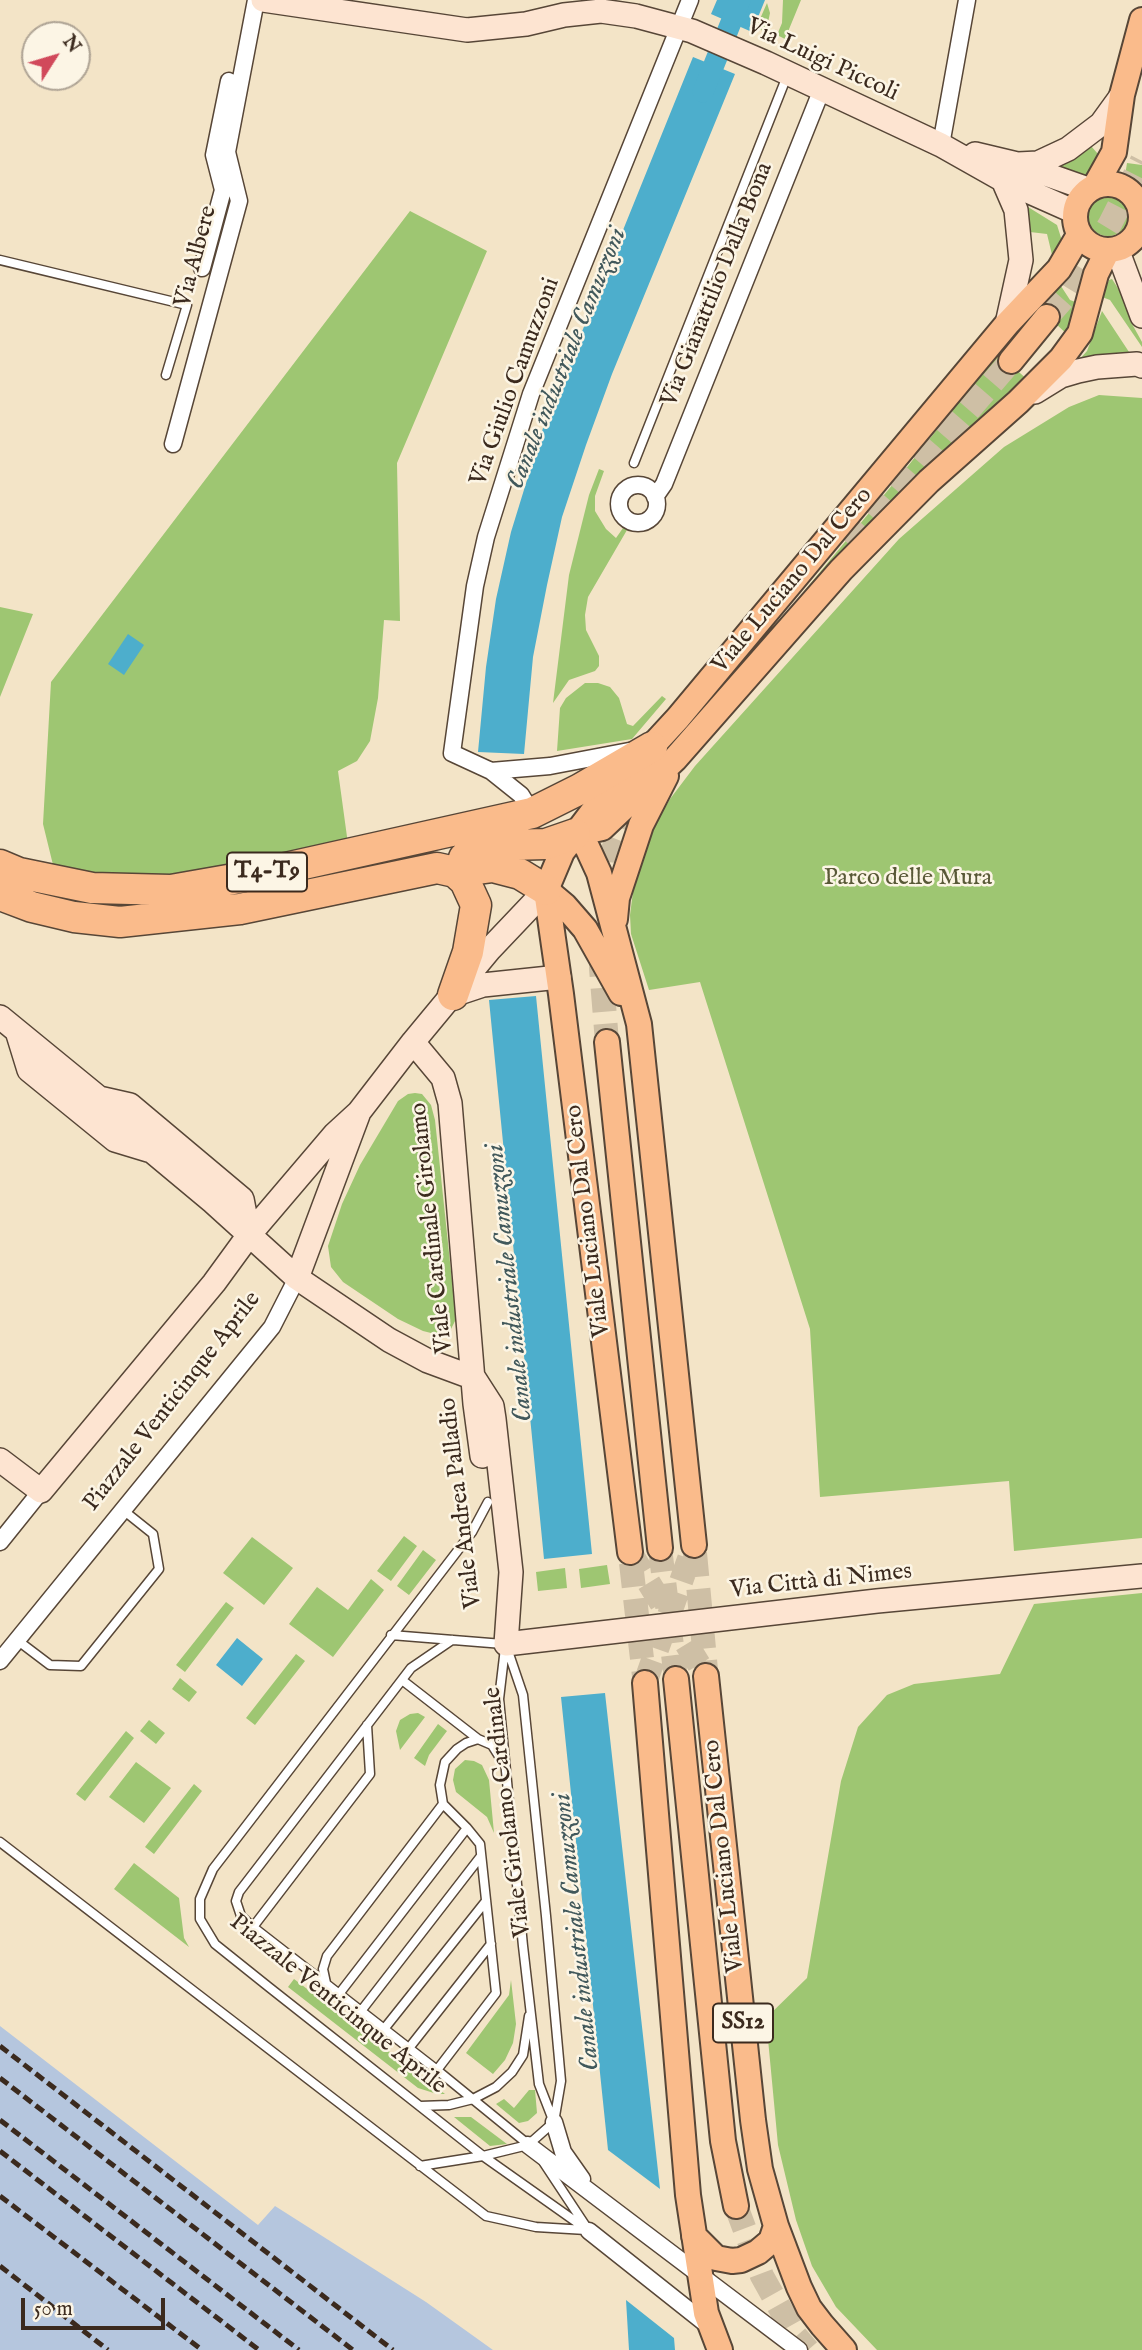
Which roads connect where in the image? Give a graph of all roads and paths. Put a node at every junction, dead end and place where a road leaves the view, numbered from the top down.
1 (246, 0) edge
2 (256, 0) edge
3 (263, 0) edge
4 (690, 0) edge
5 (967, 0) edge
6 (1142, 20) edge
7 (686, 29) junction
8 (789, 73) junction
9 (822, 89) junction
10 (1122, 96) junction
11 (941, 145) junction
12 (1010, 172) junction
13 (1092, 188) junction
14 (1140, 203) edge
15 (1077, 223) junction
16 (1112, 250) junction
17 (0, 260) edge
18 (202, 268) dead end
19 (1142, 316) edge
20 (1047, 317) tunnel mouth
21 (1007, 324) junction
22 (1011, 361) tunnel mouth
23 (1142, 366) edge
24 (166, 375) dead end
25 (1018, 402) junction
26 (173, 444) dead end
27 (634, 463) dead end
28 (655, 497) dead end
29 (664, 753) junction
30 (491, 771) junction
31 (532, 813) junction
32 (575, 834) junction
33 (0, 865) edge
34 (446, 870) junction
35 (546, 890) junction
36 (0, 895) edge
37 (613, 930) junction
38 (559, 977) junction
39 (453, 995) junction
40 (8, 1024) edge
41 (639, 1024) junction
42 (413, 1042) junction
43 (607, 1042) tunnel mouth
44 (99, 1098) junction
45 (359, 1112) junction
46 (153, 1152) junction
47 (249, 1235) junction
48 (297, 1278) junction
49 (474, 1378) junction
50 (0, 1460) edge
51 (41, 1490) junction
52 (488, 1502) junction
53 (123, 1510) junction
54 (0, 1542) edge
55 (694, 1545) tunnel mouth
56 (660, 1548) tunnel mouth
57 (630, 1552) tunnel mouth
58 (1142, 1576) edge
59 (391, 1635) junction
60 (17, 1640) junction
61 (452, 1640) junction
62 (506, 1644) junction
63 (0, 1661) edge
64 (706, 1676) tunnel mouth
65 (676, 1679) tunnel mouth
66 (402, 1680) junction
67 (645, 1683) tunnel mouth
68 (367, 1725) junction
69 (478, 1739) junction
70 (506, 1767) junction
71 (443, 1804) junction
72 (467, 1828) junction
73 (0, 1842) edge
74 (481, 1856) junction
75 (486, 1901) junction
76 (253, 1927) junction
77 (491, 1944) junction
78 (326, 1983) junction
79 (339, 1994) junction
80 (530, 2006) junction
81 (361, 2011) junction
82 (384, 2029) junction
83 (409, 2048) junction
84 (437, 2070) junction
85 (473, 2099) junction
86 (420, 2106) junction
87 (554, 2122) junction
88 (528, 2145) junction
89 (483, 2156) junction
90 (420, 2166) junction
91 (599, 2199) junction
92 (736, 2206) tunnel mouth
93 (776, 2226) junction
94 (589, 2231) junction
95 (694, 2236) junction
96 (699, 2274) junction
97 (716, 2339) edge
98 (740, 2350) edge
99 (799, 2350) edge
100 (844, 2350) edge

1 - 18 street, Via Albere
2 - 26 street, Via Albere
3 - 7 street
4 - 7 street, Via Giulio Camuzzoni
5 - 11 street
6 - 10 main road
7 - 8 street, Via Luigi Piccoli
7 - 30 street, Via Giulio Camuzzoni
8 - 9 street, Via Luigi Piccoli
8 - 27 lane
9 - 11 street, Via Luigi Piccoli
9 - 28 street, Via Gianattilio Dalla Bona
10 - 12 street
10 - 13 main road
11 - 12 street, Via Luigi Piccoli
12 - 13 street, Via Luigi Piccoli
12 - 15 street, Via Luigi Piccoli
12 - 21 street, Viale Luciano Dal Cero
13 - 14 main road
13 - 15 main road
14 - 16 main road
15 - 16 main road
15 - 21 main road, Viale Luciano Dal Cero
16 - 19 street
16 - 25 main road, Viale Luciano Dal Cero
17 - 24 lane
20 - 22 main road
21 - 29 main road, Viale Luciano Dal Cero
23 - 25 street, Viale Luciano Dal Cero
25 - 29 main road, Viale Luciano Dal Cero
29 - 30 street, Via Giulio Camuzzoni
29 - 31 highway, T4-T9
29 - 32 main road, Viale Luciano Dal Cero
29 - 37 main road, Viale Luciano Dal Cero
30 - 31 street, Via Giulio Camuzzoni
31 - 32 highway
31 - 33 highway, T4-T9
32 - 34 highway, T4-T9
32 - 35 main road
32 - 37 main road, Viale Luciano Dal Cero
34 - 35 highway, T4-T9
34 - 36 highway, T4-T9
34 - 39 highway
35 - 38 main road, Viale Luciano Dal Cero
35 - 39 street, Piazzale Venticinque Aprile
35 - 41 main road, Viale Luciano Dal Cero
37 - 41 main road, Viale Luciano Dal Cero
38 - 39 street
38 - 57 main road, Viale Luciano Dal Cero
39 - 42 street, Piazzale Venticinque Aprile
40 - 44 street, Viale Andrea Palladio
40 - 46 street, Viale Andrea Palladio
41 - 55 main road, Viale Luciano Dal Cero
42 - 45 street, Piazzale Venticinque Aprile
42 - 49 street, Viale Cardinale Girolamo
43 - 56 main road, Viale Luciano Dal Cero
44 - 46 street, Viale Andrea Palladio
44 - 47 street, Viale Andrea Palladio
45 - 47 street, Piazzale Venticinque Aprile
45 - 48 street, Piazzale Venticinque Aprile
46 - 47 street, Viale Andrea Palladio
47 - 48 street, Viale Andrea Palladio
47 - 51 street, Piazzale Venticinque Aprile
48 - 49 street, Viale Andrea Palladio
48 - 53 street, Piazzale Venticinque Aprile
49 - 52 street, Viale Andrea Palladio
49 - 62 street, Viale Andrea Palladio
50 - 51 street
51 - 54 street, Piazzale Venticinque Aprile
52 - 59 lane, Piazzale Venticinque Aprile
52 - 62 street, Viale Andrea Palladio
53 - 60 street, Piazzale Venticinque Aprile
53 - 60 lane
58 - 62 street, Via Città di Nimes
59 - 61 lane
59 - 86 lane, Piazzale Venticinque Aprile
60 - 63 street, Piazzale Venticinque Aprile
61 - 62 lane
61 - 66 lane
62 - 70 lane, Viale Girolamo Cardinale
62 - 87 lane, Viale Girolamo Cardinale
64 - 93 main road, Viale Luciano Dal Cero / SS12
65 - 92 main road, Viale Luciano Dal Cero
66 - 68 lane
66 - 69 lane
67 - 95 main road
68 - 76 lane
68 - 76 lane
69 - 70 lane
69 - 71 lane
70 - 80 lane, Viale Girolamo Cardinale
71 - 72 lane
71 - 78 lane
72 - 74 lane
72 - 79 lane
73 - 90 lane
74 - 75 lane
74 - 81 lane
75 - 77 lane
75 - 82 lane
76 - 78 lane
77 - 83 lane
77 - 84 lane
78 - 79 lane
79 - 81 lane
80 - 85 lane
80 - 87 lane, Viale Girolamo Cardinale
81 - 82 lane
82 - 83 lane
83 - 84 lane
84 - 85 lane
85 - 86 lane
85 - 88 lane
86 - 89 lane, Piazzale Venticinque Aprile
87 - 88 lane
87 - 91 street, Viale Girolamo Cardinale
88 - 89 lane
88 - 91 street
88 - 94 lane
89 - 90 lane
89 - 94 lane, Piazzale Venticinque Aprile
90 - 94 lane
91 - 96 street
93 - 95 main road
93 - 100 main road, Viale Luciano Dal Cero / SS12
94 - 97 street, Piazzale Venticinque Aprile
95 - 96 main road
96 - 97 main road
96 - 99 street
97 - 98 main road

